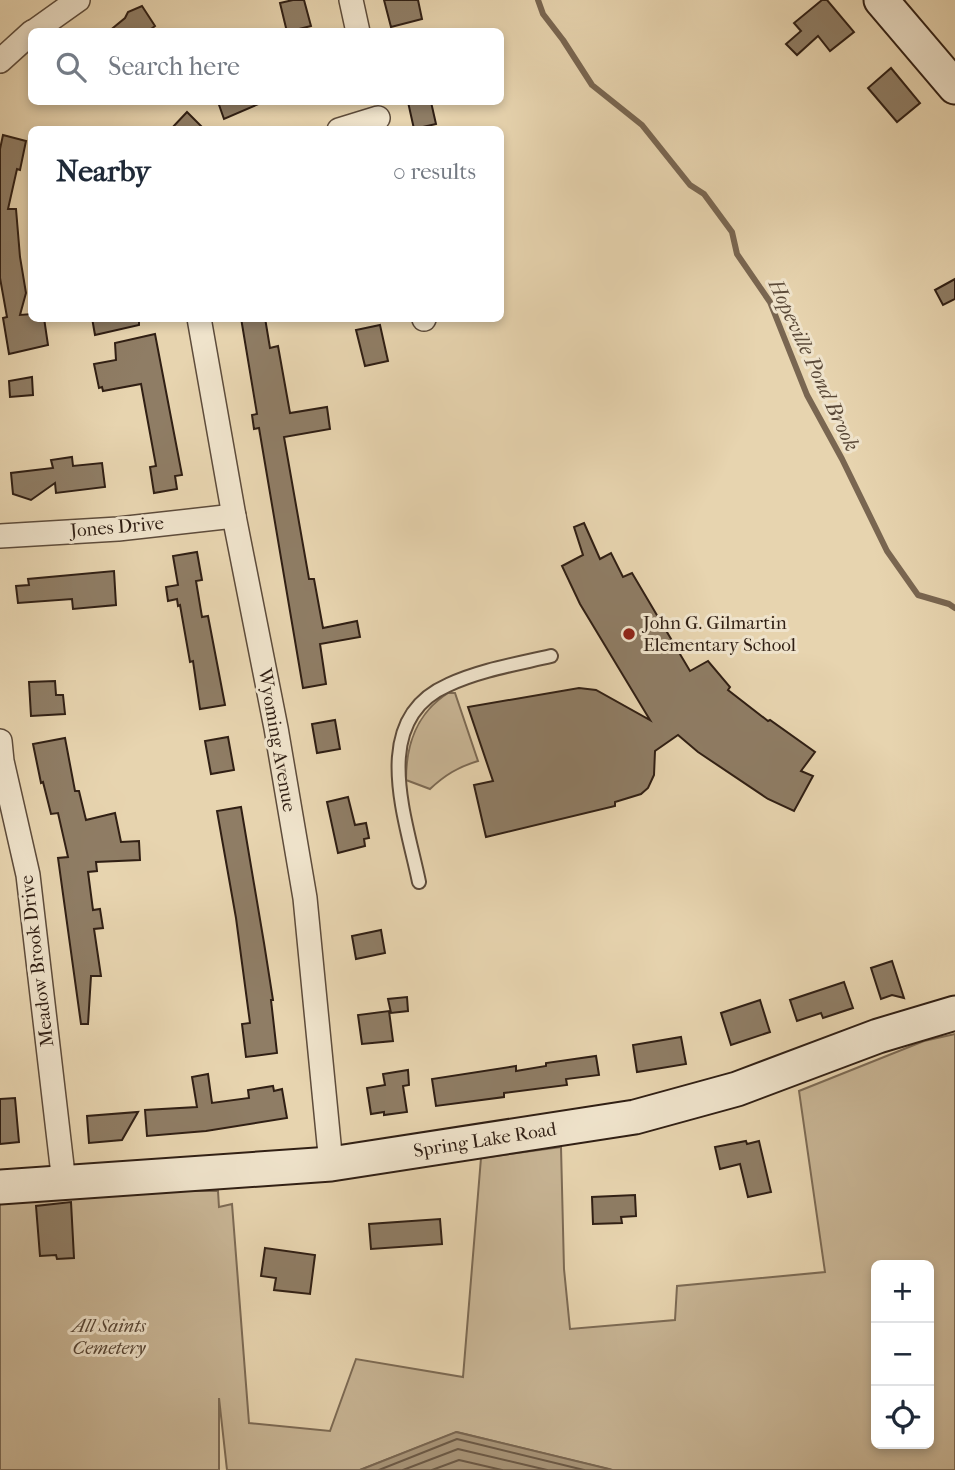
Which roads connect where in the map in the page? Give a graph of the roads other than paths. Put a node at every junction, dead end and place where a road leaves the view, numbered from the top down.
1 (78, 0) edge
2 (351, 0) edge
3 (881, 0) edge
4 (38, 28) edge
5 (357, 28) edge
6 (28, 36) edge
7 (0, 61) edge
8 (955, 88) edge
9 (378, 116) edge
10 (350, 126) edge
11 (200, 322) edge
12 (234, 516) junction
13 (0, 536) edge
14 (551, 656) dead end
15 (1, 754) edge
16 (419, 882) dead end
17 (955, 1013) edge
18 (331, 1164) junction
19 (64, 1183) junction
20 (0, 1187) edge

1 - 4 street
2 - 5 street
3 - 8 main road
6 - 7 street
9 - 10 street
11 - 12 street, Wyoming Avenue
12 - 13 street, Jones Drive
12 - 18 street, Wyoming Avenue
14 - 16 lane
15 - 19 street, Meadow Brook Drive
17 - 18 main road, Spring Lake Road
18 - 19 main road, Spring Lake Road
19 - 20 main road, Spring Lake Road

